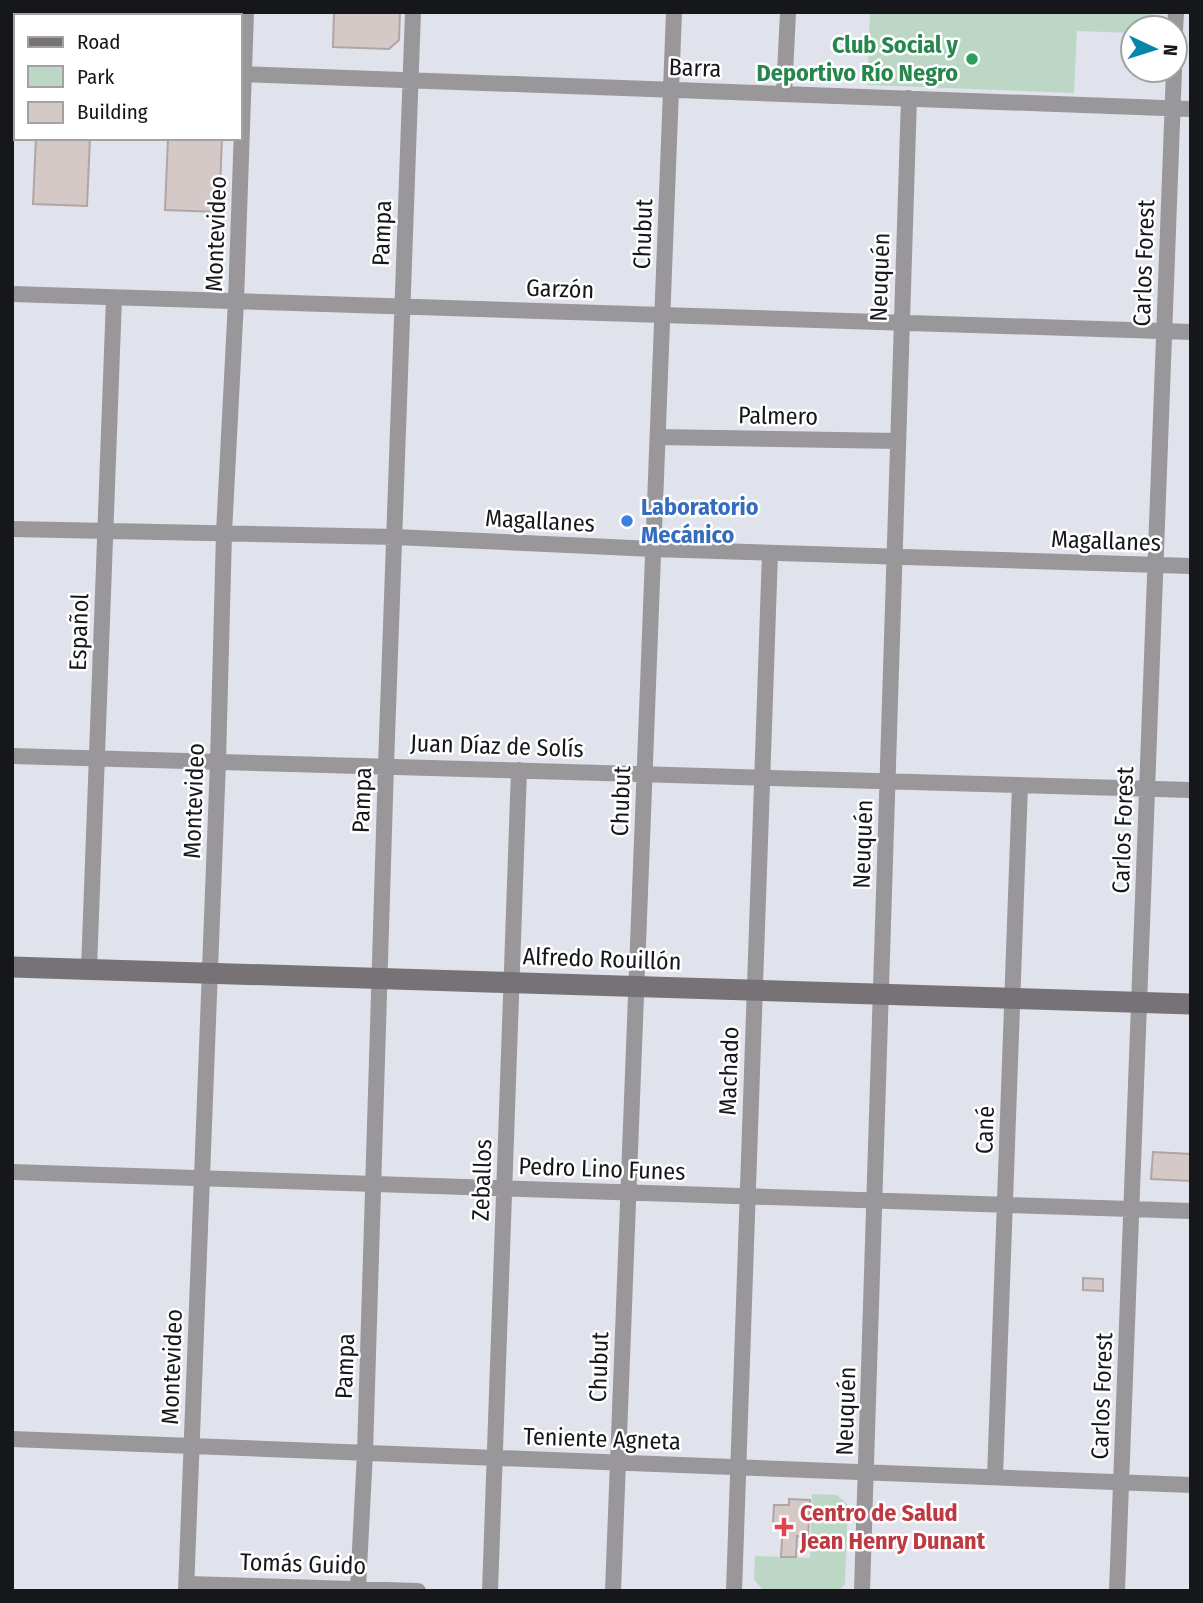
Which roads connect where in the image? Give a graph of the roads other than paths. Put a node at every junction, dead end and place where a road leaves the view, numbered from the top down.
1 (246, 12) edge
2 (413, 12) edge
3 (674, 12) edge
4 (788, 12) edge
5 (242, 74) edge
6 (410, 79) junction
7 (1173, 84) edge
8 (671, 90) junction
9 (784, 94) junction
10 (909, 99) junction
11 (1172, 108) junction
12 (1191, 109) edge
13 (240, 140) edge
14 (12, 294) edge
15 (114, 298) junction
16 (236, 301) junction
17 (403, 307) junction
18 (662, 315) junction
19 (902, 322) junction
20 (1164, 331) junction
21 (1191, 332) edge
22 (658, 437) junction
23 (898, 441) junction
24 (12, 529) edge
25 (106, 532) junction
26 (224, 533) junction
27 (395, 537) junction
28 (653, 549) junction
29 (769, 553) junction
30 (894, 557) junction
31 (1155, 565) junction
32 (1191, 566) edge
33 (12, 756) edge
34 (97, 758) junction
35 (218, 762) junction
36 (386, 765) junction
37 (519, 770) junction
38 (645, 774) junction
39 (762, 777) junction
40 (887, 781) junction
41 (1020, 785) junction
42 (1147, 789) junction
43 (1191, 790) edge
44 (12, 967) edge
45 (89, 969) junction
46 (210, 973) junction
47 (380, 977) junction
48 (511, 982) junction
49 (636, 986) junction
50 (755, 990) junction
51 (881, 994) junction
52 (1013, 998) junction
53 (1139, 1002) junction
54 (1191, 1004) edge
55 (12, 1172) edge
56 (202, 1178) junction
57 (373, 1183) junction
58 (504, 1188) junction
59 (629, 1192) junction
60 (748, 1196) junction
61 (874, 1200) junction
62 (1005, 1205) junction
63 (1131, 1209) junction
64 (1191, 1211) edge
65 (12, 1439) edge
66 (192, 1446) junction
67 (365, 1452) junction
68 (495, 1457) junction
69 (618, 1462) junction
70 (739, 1467) junction
71 (867, 1472) junction
72 (995, 1477) junction
73 (1121, 1482) junction
74 (1191, 1485) edge
75 (186, 1587) edge
76 (358, 1588) junction
77 (418, 1591) edge
78 (490, 1591) edge
79 (613, 1591) edge
80 (734, 1591) edge
81 (862, 1591) edge
82 (1117, 1591) edge

1 - 5 street, Montevideo
2 - 6 street, Pampa
3 - 8 street, Chubut
4 - 9 street
5 - 6 street, Barra
6 - 8 street, Barra
6 - 17 street, Pampa
7 - 11 street, Carlos Forest
8 - 9 street, Barra
8 - 18 street, Chubut
9 - 10 street, Barra
10 - 11 street, Barra
10 - 19 street, Neuquén
11 - 12 street, Barra
11 - 20 street, Carlos Forest
13 - 16 street, Montevideo
14 - 15 street, Garzón
15 - 16 street, Garzón
15 - 25 street, Español
16 - 17 street, Garzón
16 - 26 street, Montevideo
17 - 18 street, Garzón
17 - 27 street, Pampa
18 - 19 street, Garzón
18 - 22 street, Chubut
19 - 20 street, Garzón
19 - 23 street, Neuquén
20 - 21 street, Garzón
20 - 31 street, Carlos Forest
22 - 23 street, Palmero
22 - 28 street, Chubut
23 - 30 street, Neuquén
24 - 25 street, Magallanes
25 - 26 street, Magallanes
25 - 34 street, Español
26 - 27 street, Magallanes
26 - 35 street, Montevideo
27 - 28 street, Magallanes
27 - 36 street, Pampa
28 - 29 street, Magallanes
28 - 38 street, Chubut
29 - 30 street, Magallanes
29 - 39 street, Machado
30 - 31 street, Magallanes
30 - 40 street, Neuquén
31 - 32 street, Magallanes
31 - 42 street, Carlos Forest
33 - 34 street, Juan Díaz de Solís
34 - 35 street, Juan Díaz de Solís
34 - 45 street, Español
35 - 36 street, Juan Díaz de Solís
35 - 46 street, Montevideo
36 - 37 street, Juan Díaz de Solís
36 - 47 street, Pampa
37 - 38 street, Juan Díaz de Solís
37 - 48 street, Zeballos
38 - 39 street, Juan Díaz de Solís
38 - 49 street, Chubut
39 - 40 street, Juan Díaz de Solís
39 - 50 street, Machado
40 - 41 street, Juan Díaz de Solís
40 - 51 street, Neuquén
41 - 42 street, Juan Díaz de Solís
41 - 52 street, Cané
42 - 43 street, Juan Díaz de Solís
42 - 53 street, Carlos Forest
44 - 45 street, Alfredo Rouillón
45 - 46 street, Alfredo Rouillón
46 - 47 street, Alfredo Rouillón
46 - 56 street, Montevideo
47 - 48 street, Alfredo Rouillón
47 - 57 street, Pampa
48 - 49 street, Alfredo Rouillón
48 - 58 street, Zeballos
49 - 50 street, Alfredo Rouillón
49 - 59 street, Chubut
50 - 51 street, Alfredo Rouillón
50 - 60 street, Machado
51 - 52 street, Alfredo Rouillón
51 - 61 street, Neuquén
52 - 53 street, Alfredo Rouillón
52 - 62 street, Cané
53 - 54 street, Alfredo Rouillón
53 - 63 street, Carlos Forest
55 - 56 street, Pedro Lino Funes
56 - 57 street, Pedro Lino Funes
56 - 66 street, Montevideo
57 - 58 street, Pedro Lino Funes
57 - 67 street, Pampa
58 - 59 street, Pedro Lino Funes
58 - 68 street, Zeballos
59 - 60 street, Pedro Lino Funes
59 - 69 street, Chubut
60 - 61 street, Pedro Lino Funes
60 - 70 street, Machado
61 - 62 street, Pedro Lino Funes
61 - 71 street, Neuquén
62 - 63 street, Pedro Lino Funes
62 - 72 street, Cané
63 - 64 street, Pedro Lino Funes
63 - 73 street, Carlos Forest
65 - 66 street, Teniente Agneta
66 - 67 street, Teniente Agneta
66 - 75 street, Montevideo
67 - 68 street, Teniente Agneta
67 - 76 street, Pampa
68 - 69 street, Teniente Agneta
68 - 78 street, Zeballos
69 - 70 street, Teniente Agneta
69 - 79 street, Chubut
70 - 71 street, Teniente Agneta
70 - 80 street, Machado
71 - 72 street, Teniente Agneta
71 - 81 street, Neuquén
72 - 73 street, Teniente Agneta
73 - 74 street, Teniente Agneta
73 - 82 street, Carlos Forest
75 - 76 street, Tomás Guido
76 - 77 street, Tomás Guido

